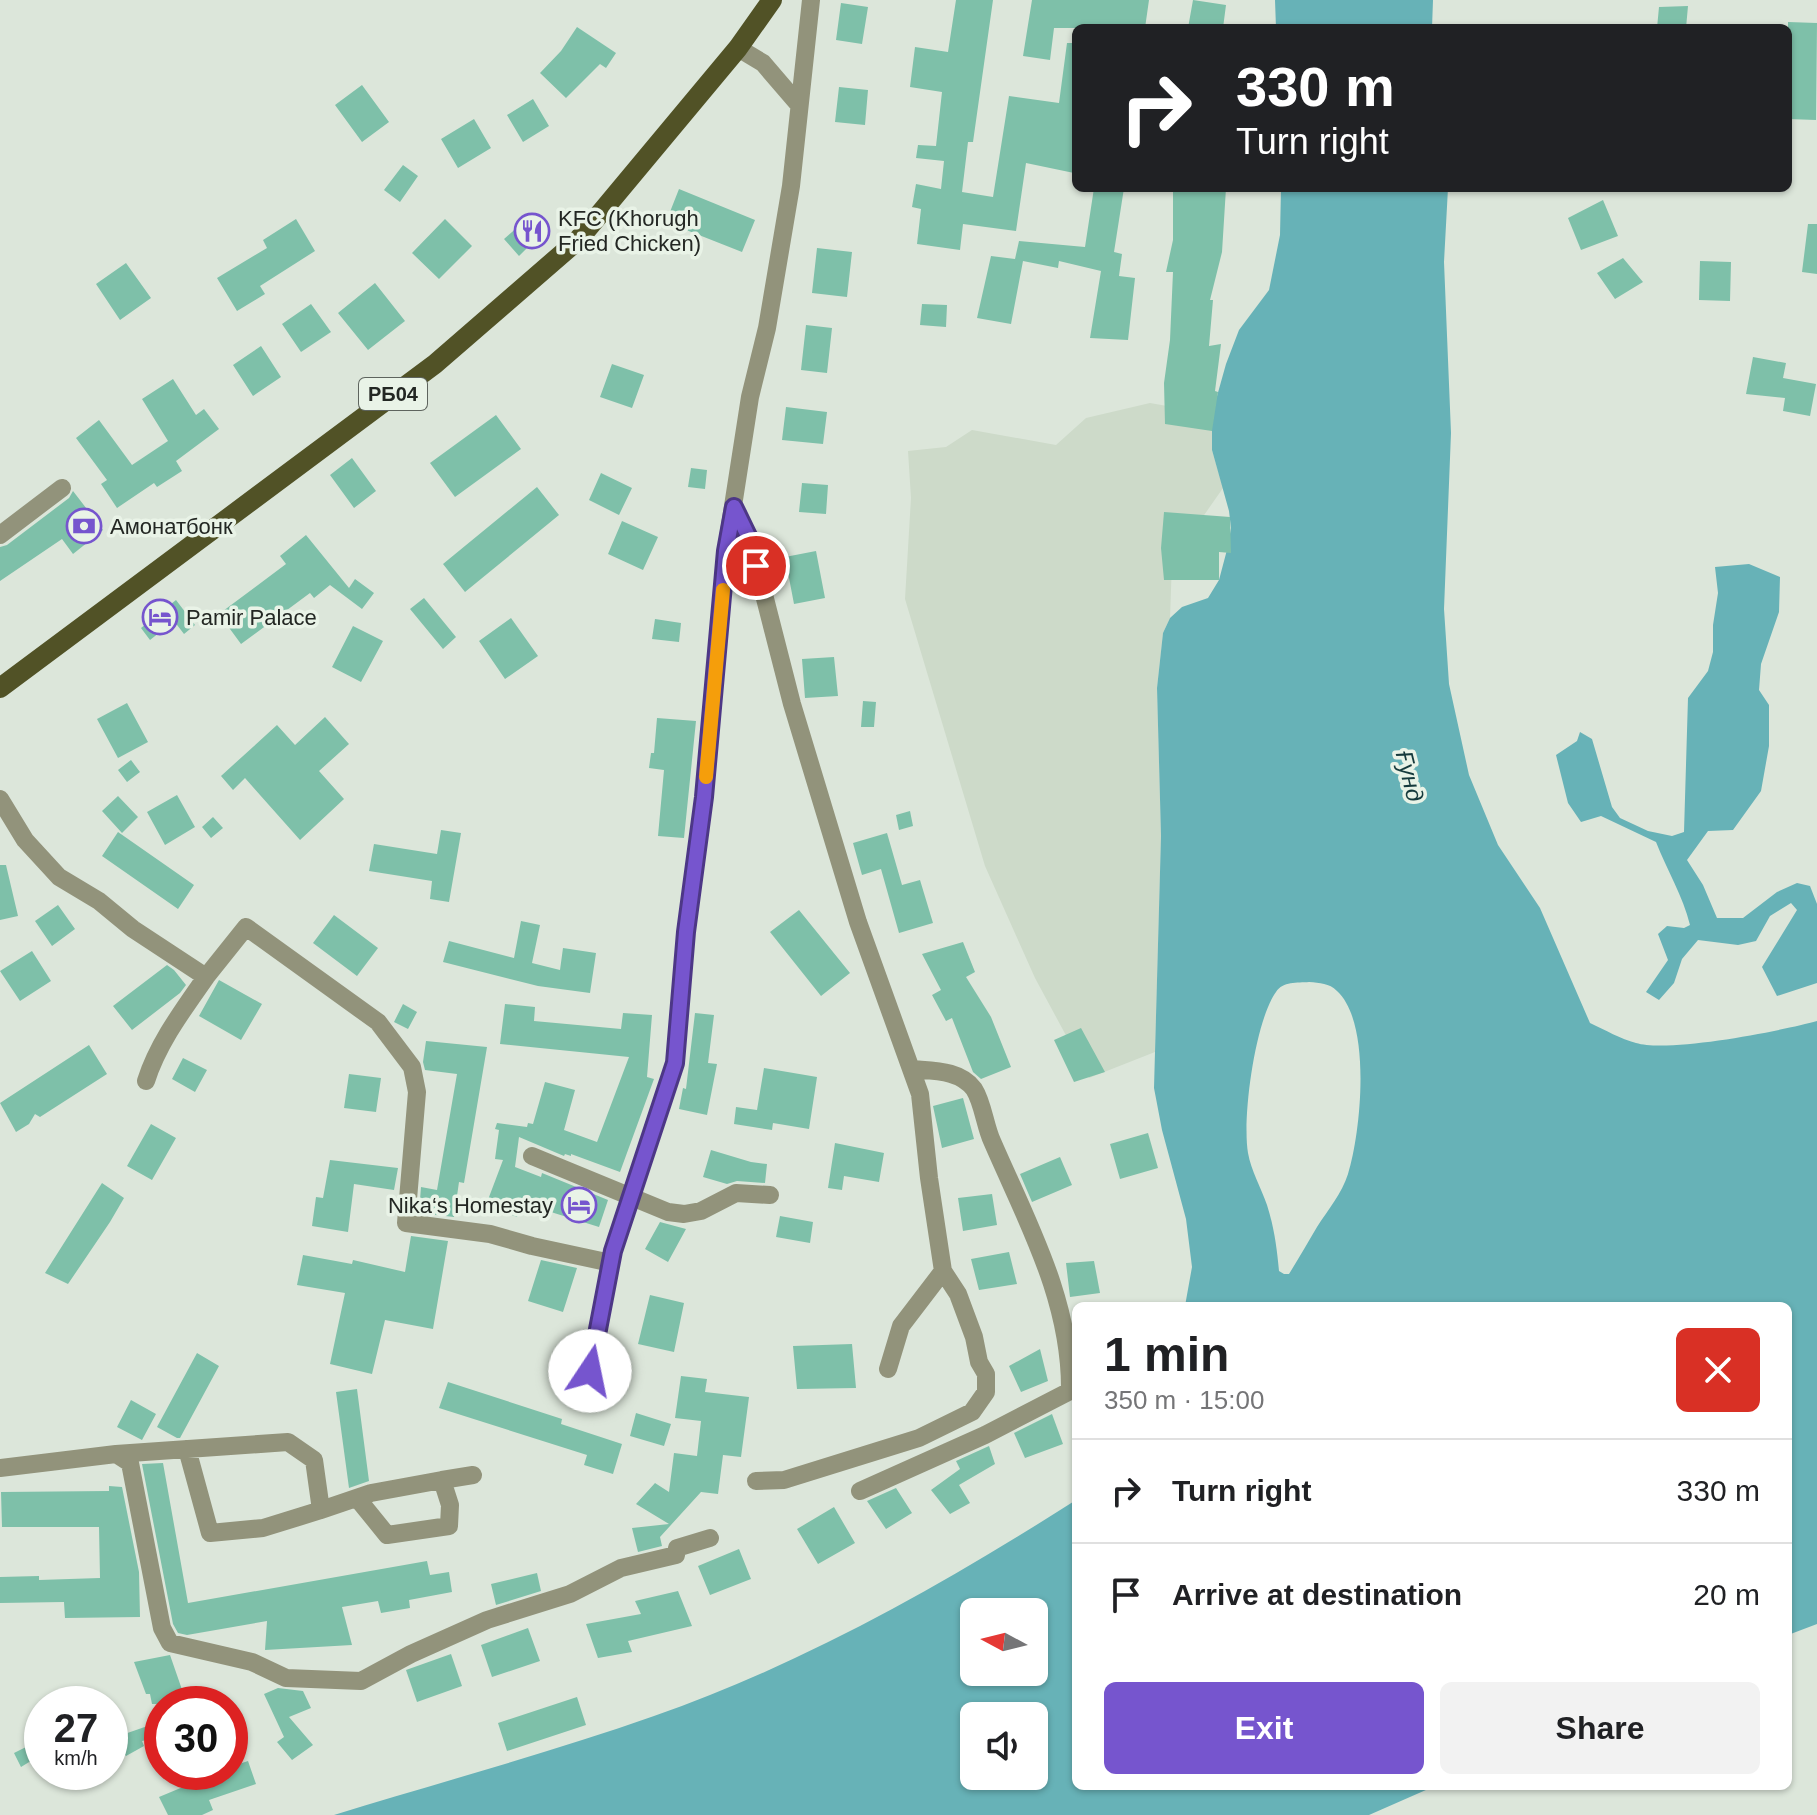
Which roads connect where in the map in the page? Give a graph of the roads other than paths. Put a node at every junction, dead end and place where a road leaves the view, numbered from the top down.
1 (772, 0) edge
2 (811, 0) edge
3 (738, 48) junction
4 (799, 105) junction
5 (62, 488) dead end
6 (734, 507) junction
7 (0, 535) edge
8 (0, 688) edge
9 (0, 799) edge
10 (206, 977) junction
11 (912, 1069) junction
12 (146, 1081) dead end
13 (532, 1156) dead end
14 (770, 1195) dead end
15 (631, 1198) junction
16 (611, 1263) junction
17 (943, 1271) junction
18 (888, 1369) dead end
19 (590, 1371) dead end
20 (187, 1449) junction
21 (116, 1454) junction
22 (0, 1468) edge
23 (473, 1475) dead end
24 (442, 1480) junction
25 (756, 1481) dead end
26 (860, 1491) dead end
27 (357, 1498) junction
28 (321, 1510) junction
29 (710, 1538) dead end

1 - 3 main road, РБ04
2 - 4 street
3 - 4 street
3 - 8 main road, РБ04
4 - 6 street
5 - 7 street
6 - 11 street
6 - 15 street
9 - 10 street
10 - 12 street
10 - 16 street
11 - 17 street
11 - 26 street
13 - 15 street
14 - 15 street
15 - 16 street
16 - 19 street
17 - 18 street
17 - 25 street
20 - 21 street
20 - 28 street
20 - 28 street
21 - 22 street
21 - 29 street
23 - 24 street
24 - 27 street
24 - 27 street
27 - 28 street

